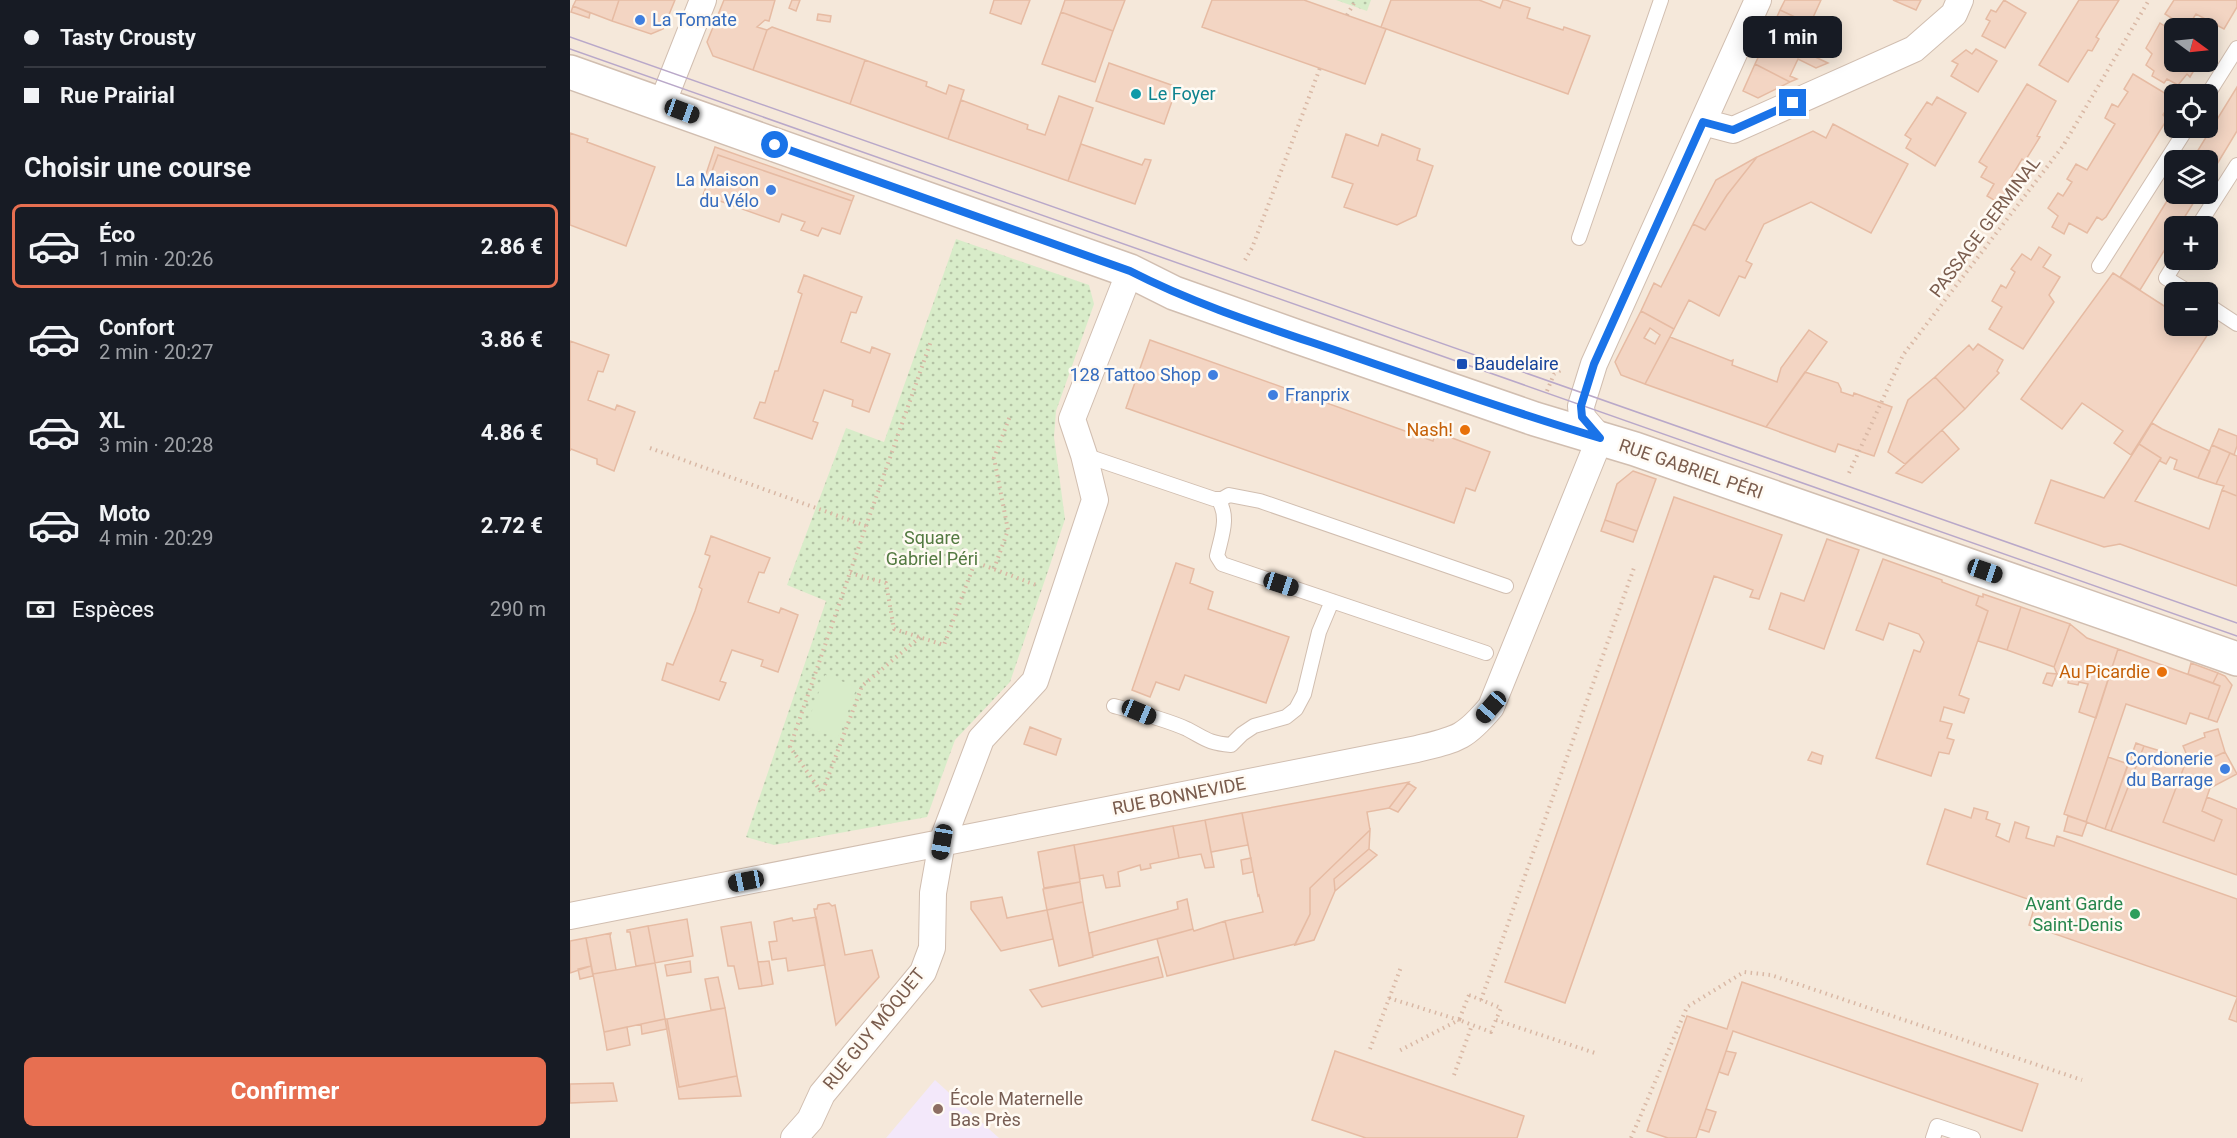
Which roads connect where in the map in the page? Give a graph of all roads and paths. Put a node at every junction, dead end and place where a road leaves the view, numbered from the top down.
1 (703, 0) edge
2 (1356, 0) edge
3 (1661, 0) edge
4 (1756, 0) edge
5 (1960, 0) edge
6 (2149, 0) edge
7 (1347, 15) dead end
8 (2237, 48) edge
9 (1320, 68) dead end
10 (570, 72) edge
11 (2214, 84) edge
12 (662, 104) junction
13 (1703, 122) junction
14 (2181, 138) edge
15 (2237, 165) edge
16 (2204, 216) edge
17 (1579, 238) dead end
18 (1245, 260) dead end
19 (2099, 266) dead end
20 (2171, 270) edge
21 (1130, 271) junction
22 (2173, 282) edge
23 (2218, 312) edge
24 (2237, 324) edge
25 (931, 341) dead end
26 (1010, 416) dead end
27 (1600, 438) junction
28 (650, 448) dead end
29 (1084, 455) junction
30 (1849, 473) dead end
31 (1218, 499) junction
32 (866, 526) junction
33 (1635, 565) dead end
34 (994, 569) junction
35 (850, 573) junction
36 (1506, 586) dead end
37 (1043, 587) dead end
38 (1332, 601) junction
39 (920, 638) junction
40 (1486, 653) dead end
41 (2237, 659) edge
42 (1114, 706) dead end
43 (942, 842) junction
44 (570, 916) edge
45 (1401, 967) dead end
46 (1389, 998) junction
47 (1481, 1000) junction
48 (1459, 1020) junction
49 (1496, 1020) junction
50 (1472, 1025) junction
51 (1370, 1049) dead end
52 (1398, 1052) dead end
53 (1598, 1054) dead end
54 (1454, 1075) dead end
55 (2082, 1080) dead end
56 (1935, 1132) edge
57 (794, 1138) edge
58 (1631, 1138) edge
59 (1973, 1138) edge

1 - 12 street
2 - 7 path
3 - 17 lane
4 - 13 street
5 - 13 street
6 - 30 path, PASSAGE GERMINAL
8 - 11 lane
9 - 18 path
10 - 12 street, RUE GABRIEL PÉRI
12 - 21 street, RUE GABRIEL PÉRI
13 - 27 street
14 - 19 lane
15 - 16 lane
20 - 22 lane
21 - 27 street, RUE GABRIEL PÉRI
21 - 29 street, RUE GUY MÔQUET
23 - 24 lane
25 - 32 path
26 - 34 path
27 - 41 street, RUE GABRIEL PÉRI
27 - 43 street, RUE BONNEVIDE
28 - 32 path
29 - 31 lane
29 - 43 street, RUE GUY MÔQUET
31 - 36 lane
31 - 38 lane
32 - 35 path
33 - 47 path
34 - 37 path
34 - 39 path
35 - 39 path
35 - 39 path
38 - 40 lane
38 - 42 lane
43 - 44 street, RUE BONNEVIDE
43 - 57 street, RUE GUY MÔQUET
45 - 46 path
46 - 48 path
46 - 51 path
47 - 48 path
47 - 49 path
48 - 50 path
48 - 52 path
49 - 50 path
49 - 53 path
50 - 54 path
55 - 58 path
56 - 59 lane

